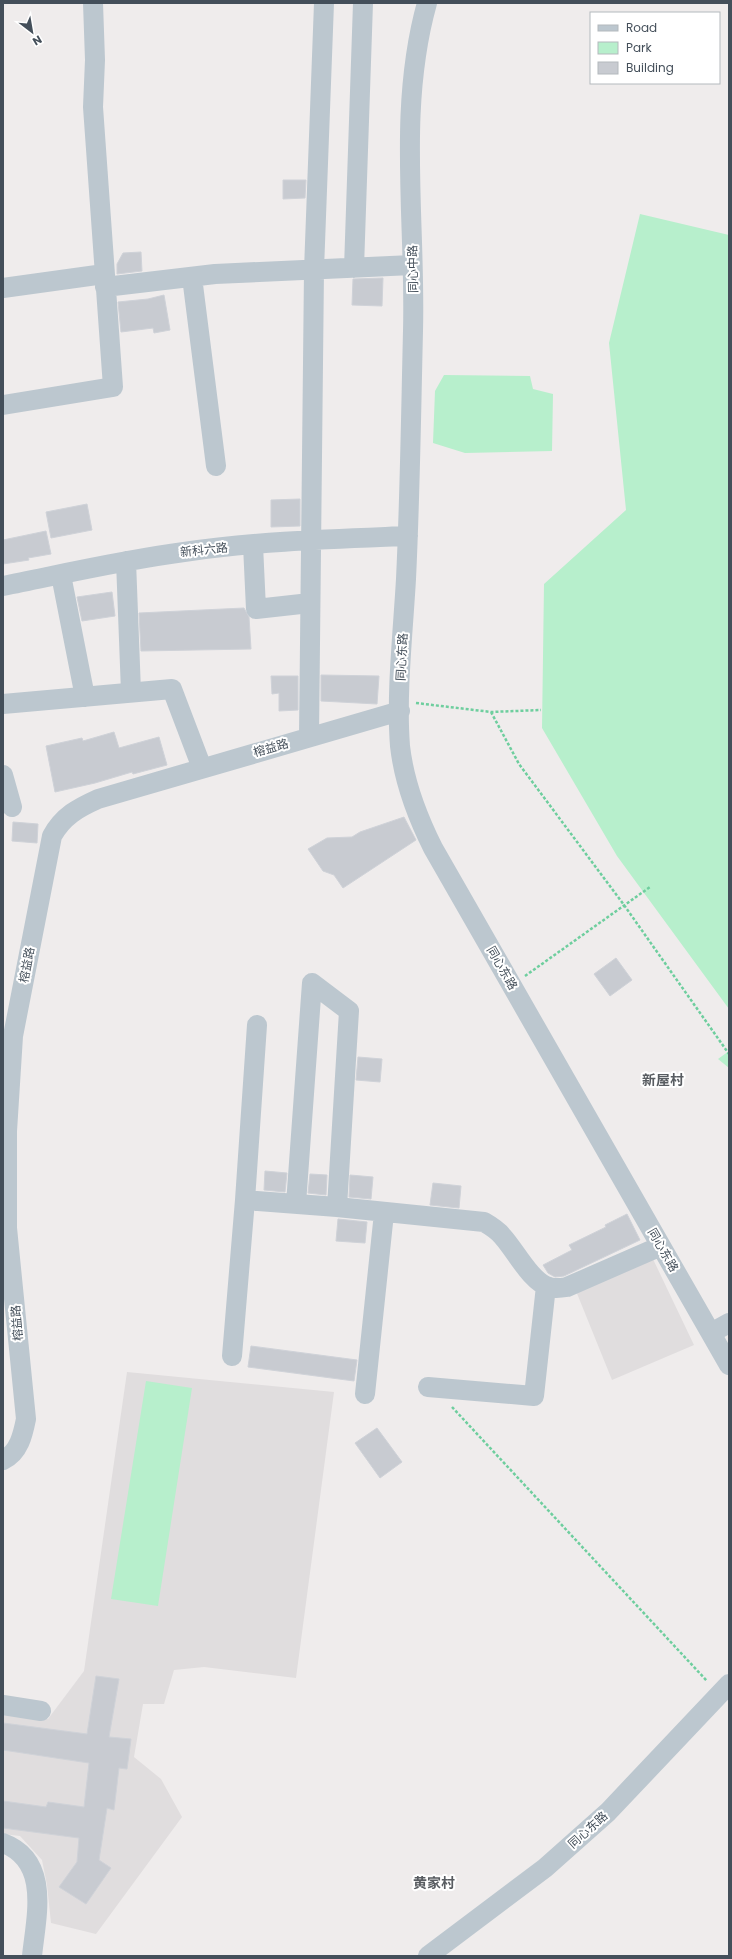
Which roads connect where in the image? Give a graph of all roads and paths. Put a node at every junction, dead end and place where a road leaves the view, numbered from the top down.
1 (93, 3) edge
2 (324, 3) edge
3 (363, 3) edge
4 (428, 3) edge
5 (412, 266) junction
6 (354, 268) junction
7 (314, 270) junction
8 (192, 277) junction
9 (104, 281) junction
10 (3, 288) edge
11 (3, 405) edge
12 (216, 466) dead end
13 (408, 536) junction
14 (310, 539) junction
15 (253, 545) junction
16 (126, 561) junction
17 (61, 575) junction
18 (3, 586) edge
19 (310, 603) junction
20 (131, 692) junction
21 (85, 697) junction
22 (3, 704) edge
23 (400, 706) junction
24 (541, 710) dead end
25 (491, 712) junction
26 (309, 737) junction
27 (202, 768) junction
28 (3, 775) edge
29 (12, 807) dead end
30 (650, 887) dead end
31 (624, 905) junction
32 (512, 985) junction
33 (257, 1025) dead end
34 (729, 1054) edge
35 (244, 1200) junction
36 (296, 1204) junction
37 (337, 1207) junction
38 (384, 1213) junction
39 (661, 1246) junction
40 (546, 1286) junction
41 (729, 1324) edge
42 (711, 1333) junction
43 (232, 1356) dead end
44 (729, 1365) edge
45 (431, 1387) joint
46 (364, 1394) dead end
47 (3, 1460) edge
48 (724, 1689) edge
49 (3, 1705) edge
50 (41, 1711) dead end
51 (3, 1843) edge
52 (32, 1956) edge
53 (428, 1956) edge

1 - 9 street
2 - 7 street
3 - 6 street
4 - 5 street, 同心中路
5 - 6 street
5 - 13 street, 同心中路
6 - 7 street
7 - 8 street
7 - 14 street
8 - 9 street
8 - 12 street
9 - 10 street
9 - 11 street
13 - 14 street, 新科六路
13 - 23 street, 同心东路
14 - 15 street, 新科六路
14 - 19 street
15 - 16 street, 新科六路
15 - 19 street
16 - 17 street, 新科六路
16 - 20 street
17 - 18 street, 新科六路
17 - 21 street
19 - 26 street
20 - 21 street
20 - 27 street
21 - 22 street
23 - 25 path
23 - 26 street, 榕益路
23 - 32 street, 同心东路
24 - 25 path
25 - 31 path
26 - 27 street, 榕益路
27 - 47 street, 榕益路
28 - 29 street
30 - 31 path
31 - 32 path
31 - 34 path
32 - 39 street, 同心东路
33 - 35 street
35 - 36 street
35 - 43 street
36 - 37 street
36 - 37 street
37 - 38 street
38 - 40 street
38 - 46 street
39 - 40 street
39 - 42 street, 同心东路
40 - 45 street
41 - 42 street
42 - 44 street, 同心东路
45 - 48 path
48 - 53 street, 同心东路
49 - 50 street
51 - 52 street

